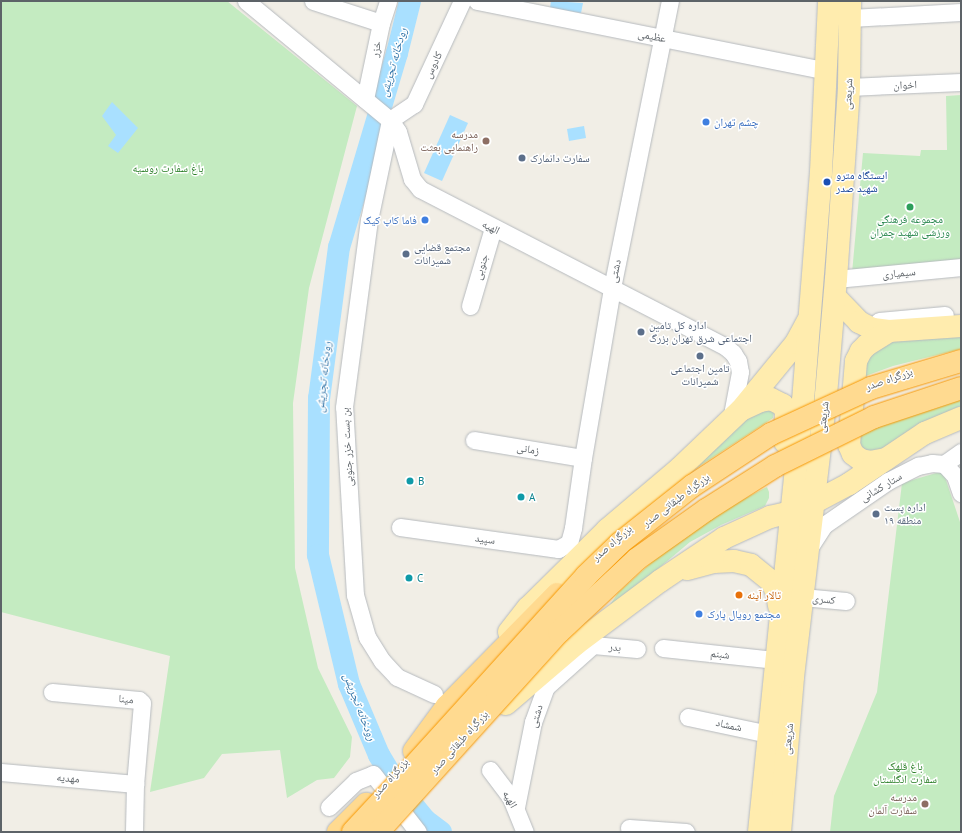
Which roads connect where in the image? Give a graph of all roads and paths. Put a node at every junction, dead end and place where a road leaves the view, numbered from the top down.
1 (246, 1) edge
2 (313, 1) edge
3 (388, 1) edge
4 (462, 1) edge
5 (477, 1) edge
6 (670, 1) edge
7 (829, 1) edge
8 (850, 9) edge
9 (961, 12) edge
10 (381, 23) junction
11 (663, 38) junction
12 (827, 71) junction
13 (961, 82) edge
14 (849, 87) junction
15 (366, 98) junction
16 (414, 104) junction
17 (390, 119) junction
18 (402, 144) junction
19 (493, 228) junction
20 (961, 268) edge
21 (838, 285) junction
22 (612, 288) junction
23 (470, 306) dead end
24 (810, 316) junction
25 (953, 320) edge
26 (889, 331) junction
27 (961, 357) edge
28 (961, 361) edge
29 (961, 388) edge
30 (961, 393) edge
31 (736, 415) junction
32 (961, 418) edge
33 (474, 440) dead end
34 (961, 452) edge
35 (583, 458) junction
36 (886, 459) junction
37 (944, 464) junction
38 (961, 493) edge
39 (813, 503) junction
40 (792, 512) junction
41 (770, 516) junction
42 (400, 527) dead end
43 (569, 543) joint
44 (799, 564) junction
45 (660, 581) junction
46 (802, 596) junction
47 (846, 602) dead end
48 (781, 617) junction
49 (594, 645) joint
50 (664, 648) dead end
51 (637, 649) dead end
52 (776, 660) junction
53 (472, 681) junction
54 (52, 692) dead end
55 (434, 694) dead end
56 (506, 704) junction
57 (688, 717) dead end
58 (769, 734) junction
59 (490, 770) dead end
60 (1, 772) edge
61 (135, 784) junction
62 (329, 807) dead end
63 (516, 807) junction
64 (629, 828) dead end
65 (134, 832) edge
66 (338, 832) edge
67 (352, 832) edge
68 (378, 832) edge
69 (396, 832) edge
70 (418, 832) edge
71 (525, 832) edge
72 (686, 832) edge
73 (759, 832) edge
74 (780, 832) edge

1 - 15 street, الهیه
2 - 10 street
3 - 10 street, خزر
4 - 16 street, کادوس
5 - 11 street, عظیمی
6 - 11 street, دشتی
7 - 12 main road, شریعتی
8 - 9 street
8 - 14 main road, شریعتی
10 - 15 street, خزر
11 - 12 street, عظیمی
11 - 22 street, دشتی
12 - 24 main road, شریعتی
13 - 14 street, اخوان
14 - 21 main road, شریعتی
15 - 17 street, الهیه
16 - 17 street
16 - 18 street, کادوس
17 - 18 street, الهیه
17 - 55 street, بن بست خزر جنوبی
18 - 19 street, الهیه
19 - 22 street, الهیه
19 - 23 street, جنوبی
20 - 21 street, سیمیاری
21 - 25 street
21 - 26 main road
21 - 39 main road, شریعتی
22 - 31 street, الهیه
22 - 35 street, دشتی
24 - 31 main road
24 - 40 main road, شریعتی
25 - 26 main road
26 - 36 main road
27 - 53 highway, بزرگراه صدر
28 - 67 highway, بزرگراه طبقاتی صدر, bridge
29 - 68 highway, بزرگراه طبقاتی صدر, bridge
30 - 56 highway
31 - 41 main road
31 - 53 main road
32 - 36 main road
33 - 35 street, زمانی
34 - 37 street
35 - 43 street, دشتی
36 - 39 main road
37 - 38 street
37 - 44 street, ستار کشانی
39 - 40 main road
39 - 44 main road, شریعتی
40 - 41 main road
40 - 44 main road, شریعتی
41 - 45 main road
42 - 43 street, سپید
44 - 46 main road, شریعتی
44 - 48 main road, شریعتی
45 - 48 main road
45 - 56 main road
46 - 47 street, کسری
46 - 74 main road, شریعتی
48 - 52 main road, شریعتی
49 - 51 street, بدر
49 - 63 street, دشتی
50 - 52 street, شبنم
52 - 58 main road, شریعتی
53 - 66 highway, بزرگراه صدر
54 - 61 street, مینا
56 - 69 highway
57 - 58 street, شمشاد
58 - 73 main road, شریعتی
59 - 63 street, الهیه
60 - 61 street, مهدیه
61 - 65 street
62 - 70 street
63 - 71 street, الهیه
64 - 72 street

